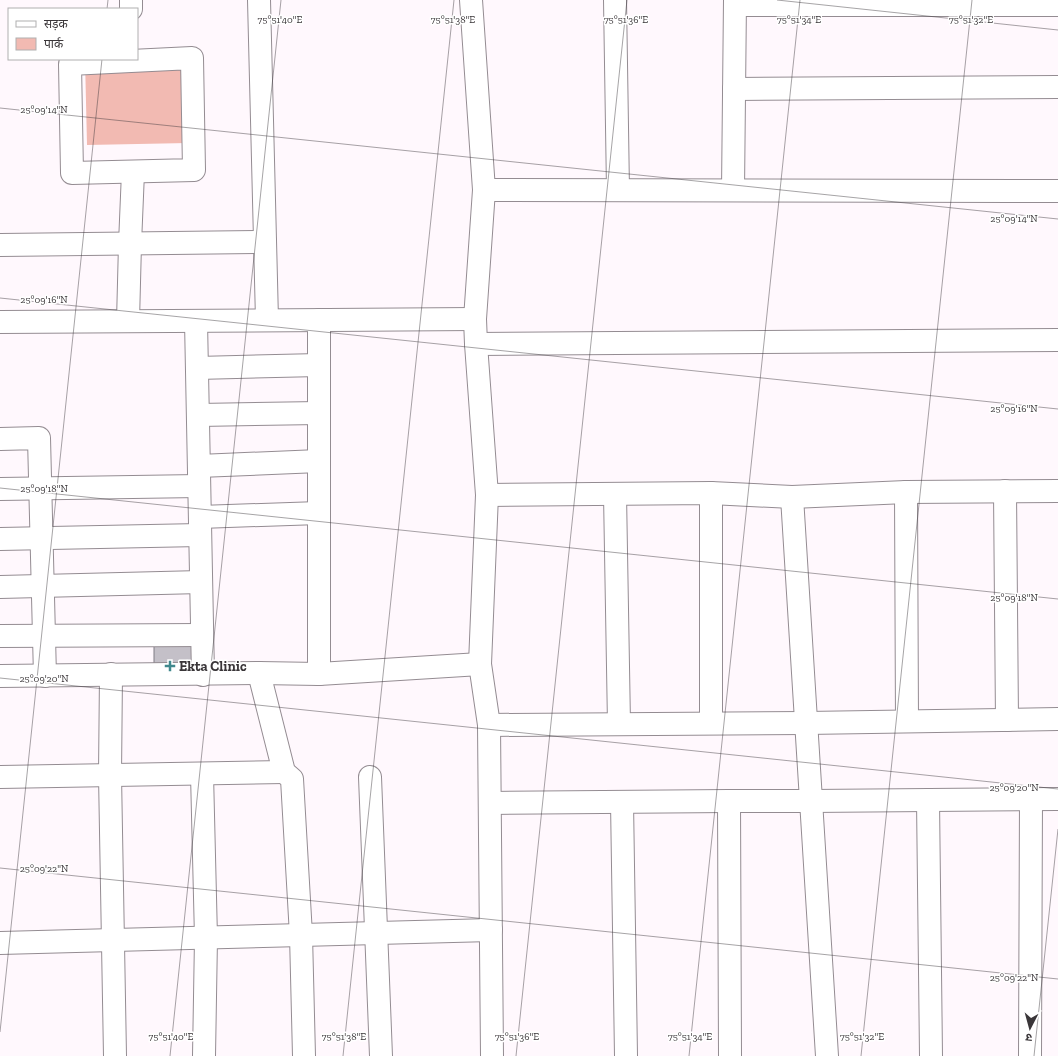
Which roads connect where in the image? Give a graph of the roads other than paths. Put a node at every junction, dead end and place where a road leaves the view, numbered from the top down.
1 (259, 0) edge
2 (471, 0) edge
3 (615, 0) edge
4 (735, 2) edge
5 (1058, 5) edge
6 (133, 60) edge
7 (138, 60) edge
8 (1058, 87) edge
9 (734, 89) junction
10 (133, 172) junction
11 (484, 190) junction
12 (618, 190) junction
13 (733, 190) junction
14 (1058, 191) edge
15 (265, 242) junction
16 (130, 244) junction
17 (0, 245) edge
18 (475, 319) junction
19 (267, 320) junction
20 (319, 320) junction
21 (128, 321) junction
22 (196, 321) junction
23 (0, 322) edge
24 (1058, 340) edge
25 (476, 344) junction
26 (319, 365) junction
27 (196, 368) junction
28 (319, 413) junction
29 (198, 415) junction
30 (0, 439) edge
31 (319, 460) junction
32 (199, 476) junction
33 (0, 489) edge
34 (40, 489) junction
35 (1005, 491) junction
36 (1058, 491) edge
37 (906, 492) junction
38 (711, 493) junction
39 (615, 494) junction
40 (487, 495) junction
41 (792, 497) junction
42 (319, 514) junction
43 (200, 526) junction
44 (41, 538) junction
45 (0, 539) edge
46 (201, 582) junction
47 (0, 586) edge
48 (42, 586) junction
49 (202, 634) junction
50 (0, 636) edge
51 (44, 636) junction
52 (480, 664) junction
53 (259, 673) junction
54 (111, 674) junction
55 (319, 674) junction
56 (203, 675) junction
57 (0, 676) edge
58 (45, 676) junction
59 (1058, 719) edge
60 (1007, 720) junction
61 (907, 721) junction
62 (711, 723) junction
63 (806, 723) junction
64 (619, 724) junction
65 (489, 725) junction
66 (284, 772) junction
67 (202, 774) junction
68 (110, 775) junction
69 (370, 776) dead end
70 (0, 777) edge
71 (1031, 799) junction
72 (1058, 799) edge
73 (928, 800) junction
74 (729, 801) junction
75 (811, 801) junction
76 (622, 802) junction
77 (490, 803) junction
78 (491, 930) junction
79 (376, 933) junction
80 (301, 935) junction
81 (206, 938) junction
82 (112, 940) junction
83 (0, 943) edge
84 (115, 1056) edge
85 (204, 1056) edge
86 (304, 1056) edge
87 (380, 1056) edge
88 (492, 1056) edge
89 (626, 1056) edge
90 (730, 1056) edge
91 (827, 1056) edge
92 (931, 1056) edge
93 (1030, 1056) edge

1 - 15 street
2 - 11 street
3 - 12 street
4 - 5 street
4 - 9 street
6 - 10 street
7 - 10 street
8 - 9 street
9 - 13 street
10 - 16 street
11 - 12 street
11 - 18 street
12 - 13 street
13 - 14 street
15 - 16 street
15 - 19 street
16 - 17 street
16 - 21 street
18 - 20 street
18 - 25 street
19 - 20 street
19 - 22 street
20 - 26 street
21 - 22 street
21 - 23 street
22 - 27 street
24 - 25 street
25 - 40 street
26 - 27 street
26 - 28 street
27 - 29 street
28 - 29 street
28 - 31 street
29 - 32 street
30 - 34 street
31 - 32 street
31 - 42 street
32 - 34 street
32 - 43 street
33 - 34 street
34 - 44 street
35 - 36 street
35 - 37 street
35 - 60 street
37 - 41 street
37 - 61 street
38 - 39 street
38 - 41 street
38 - 62 street
39 - 40 street
39 - 64 street
40 - 52 street
41 - 63 street
42 - 43 street
42 - 55 street
43 - 44 street
43 - 46 street
44 - 45 street
44 - 48 street
46 - 48 street
46 - 49 street
47 - 48 street
48 - 51 street
49 - 51 street
49 - 56 street
50 - 51 street
51 - 58 street
52 - 55 street
52 - 65 street
53 - 55 street
53 - 56 street
53 - 66 street
54 - 56 street
54 - 58 street
54 - 68 street
57 - 58 street
59 - 60 street
60 - 61 street
61 - 63 street
62 - 63 street
62 - 64 street
63 - 75 street
64 - 65 street
65 - 77 street
66 - 67 street
66 - 80 street
67 - 68 street
67 - 81 street
68 - 70 street
68 - 82 street
69 - 79 street
71 - 72 street
71 - 73 street
71 - 93 street
73 - 75 street
73 - 92 street
74 - 75 street
74 - 76 street
74 - 90 street
75 - 91 street
76 - 77 street
76 - 89 street
77 - 78 street
78 - 79 street
78 - 88 street
79 - 80 street
79 - 87 street
80 - 81 street
80 - 86 street
81 - 82 street
81 - 85 street
82 - 83 street
82 - 84 street

